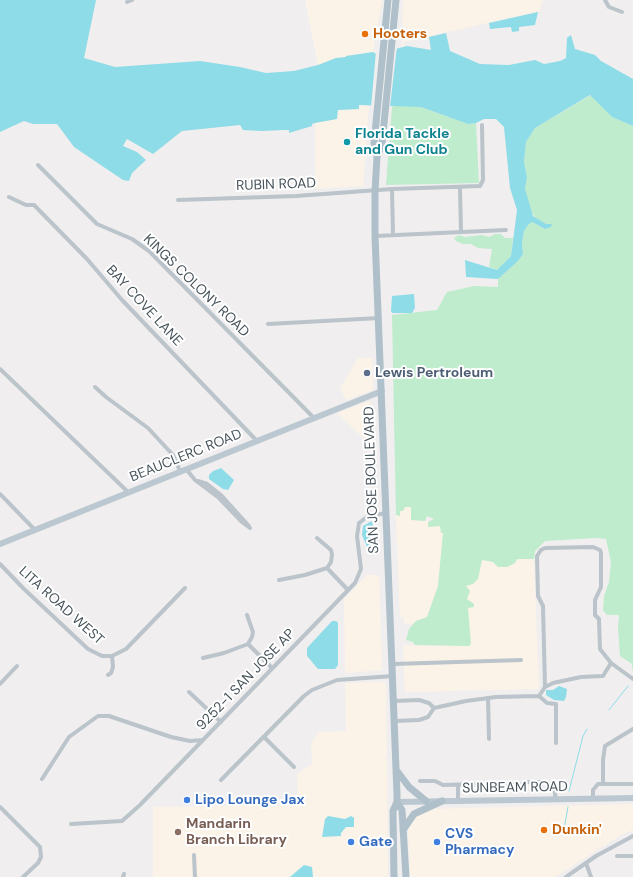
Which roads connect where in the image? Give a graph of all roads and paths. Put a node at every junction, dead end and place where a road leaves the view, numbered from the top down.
1 (132, 0) edge
2 (388, 0) edge
3 (396, 0) edge
4 (605, 0) edge
5 (128, 2) dead end
6 (622, 12) dead end
7 (482, 125) dead end
8 (377, 157) junction
9 (38, 165) dead end
10 (460, 188) junction
11 (392, 189) junction
12 (375, 191) junction
13 (10, 197) dead end
14 (178, 200) dead end
15 (506, 230) dead end
16 (461, 232) junction
17 (393, 235) junction
18 (375, 236) junction
19 (379, 318) junction
20 (268, 324) dead end
21 (0, 369) edge
22 (95, 387) dead end
23 (382, 391) junction
24 (314, 418) junction
25 (257, 441) junction
26 (183, 470) junction
27 (128, 492) junction
28 (0, 494) edge
29 (227, 503) junction
30 (387, 514) junction
31 (35, 530) junction
32 (317, 538) dead end
33 (0, 544) edge
34 (0, 564) edge
35 (327, 568) junction
36 (279, 580) dead end
37 (185, 588) dead end
38 (348, 590) junction
39 (246, 615) dead end
40 (248, 644) junction
41 (112, 656) junction
42 (203, 658) dead end
43 (521, 660) dead end
44 (611, 663) junction
45 (393, 664) junction
46 (17, 666) dead end
47 (272, 668) junction
48 (108, 675) dead end
49 (393, 676) junction
50 (633, 679) edge
51 (0, 684) edge
52 (545, 687) junction
53 (189, 692) dead end
54 (539, 696) junction
55 (488, 698) junction
56 (394, 701) junction
57 (434, 708) junction
58 (395, 721) junction
59 (221, 722) junction
60 (633, 729) edge
61 (264, 737) junction
62 (489, 739) dead end
63 (203, 740) junction
64 (556, 743) dead end
65 (294, 767) dead end
66 (397, 771) junction
67 (42, 778) dead end
68 (221, 780) dead end
69 (420, 781) dead end
70 (603, 784) junction
71 (633, 784) edge
72 (458, 785) junction
73 (633, 798) edge
74 (593, 799) junction
75 (556, 800) junction
76 (426, 801) junction
77 (442, 801) junction
78 (458, 801) junction
79 (397, 802) junction
80 (0, 807) edge
81 (71, 824) dead end
82 (403, 830) junction
83 (633, 836) edge
84 (194, 855) dead end
85 (617, 856) dead end
86 (633, 856) edge
87 (586, 863) junction
88 (23, 877) edge
89 (195, 877) edge
90 (394, 877) edge
91 (406, 877) edge
92 (566, 877) edge
93 (591, 877) edge

1 - 5 street
2 - 8 main road, SAN JOSE BOULEVARD
3 - 8 main road, SAN JOSE BOULEVARD
4 - 6 street
7 - 10 street, RUBIN ROAD
8 - 12 main road, SAN JOSE BOULEVARD
9 - 24 street, KINGS COLONY ROAD
10 - 11 street, RUBIN ROAD
10 - 16 street
11 - 12 street, RUBIN ROAD
11 - 17 street
12 - 14 street, RUBIN ROAD
12 - 18 main road, SAN JOSE BOULEVARD
13 - 25 street, BAY COVE LANE
15 - 16 street
16 - 17 street
17 - 18 street
18 - 19 main road, SAN JOSE BOULEVARD
19 - 20 street
19 - 23 main road, SAN JOSE BOULEVARD
21 - 27 street
22 - 26 street
23 - 24 street, BEAUCLERC ROAD
23 - 30 main road, SAN JOSE BOULEVARD
24 - 25 street, BEAUCLERC ROAD
25 - 26 street, BEAUCLERC ROAD
26 - 27 street, BEAUCLERC ROAD
26 - 29 street
27 - 31 street, BEAUCLERC ROAD
28 - 31 street
29 - 29 street
30 - 38 street, 9252-1 SAN JOSE AP
30 - 45 main road, SAN JOSE BOULEVARD
31 - 33 street, BEAUCLERC ROAD
32 - 35 street
34 - 41 street, LITA ROAD WEST
35 - 36 street
35 - 38 street
37 - 41 street
38 - 47 street, 9252-1 SAN JOSE AP
39 - 40 street
40 - 42 street
40 - 47 street
41 - 48 street
43 - 45 street
44 - 50 street
44 - 52 street
44 - 52 street
45 - 49 main road, SAN JOSE BOULEVARD
46 - 51 street
47 - 59 street, 9252-1 SAN JOSE AP
49 - 56 main road, SAN JOSE BOULEVARD
49 - 61 street
52 - 54 street
53 - 59 street
54 - 55 street
54 - 64 street
55 - 57 street
55 - 62 street
56 - 57 street
56 - 58 main road, SAN JOSE BOULEVARD
57 - 58 street
58 - 66 main road, SAN JOSE BOULEVARD
59 - 63 street, 9252-1 SAN JOSE AP
60 - 70 street
61 - 65 street
61 - 68 street
63 - 67 street
63 - 81 street, 9252-1 SAN JOSE AP
66 - 76 main road
66 - 79 main road, SAN JOSE BOULEVARD
69 - 72 street
70 - 71 street
70 - 74 street
72 - 75 street
72 - 78 street
73 - 74 street, SUNBEAM ROAD
74 - 75 street, SUNBEAM ROAD
75 - 78 street, SUNBEAM ROAD
76 - 77 street, SUNBEAM ROAD
76 - 79 street, SUNBEAM ROAD
77 - 78 street, SUNBEAM ROAD
77 - 82 main road
79 - 82 main road, SAN JOSE BOULEVARD
79 - 90 main road, SAN JOSE BOULEVARD
80 - 88 street
82 - 91 main road, SAN JOSE BOULEVARD
83 - 87 street
84 - 89 street
85 - 86 street
87 - 92 street
87 - 93 street

